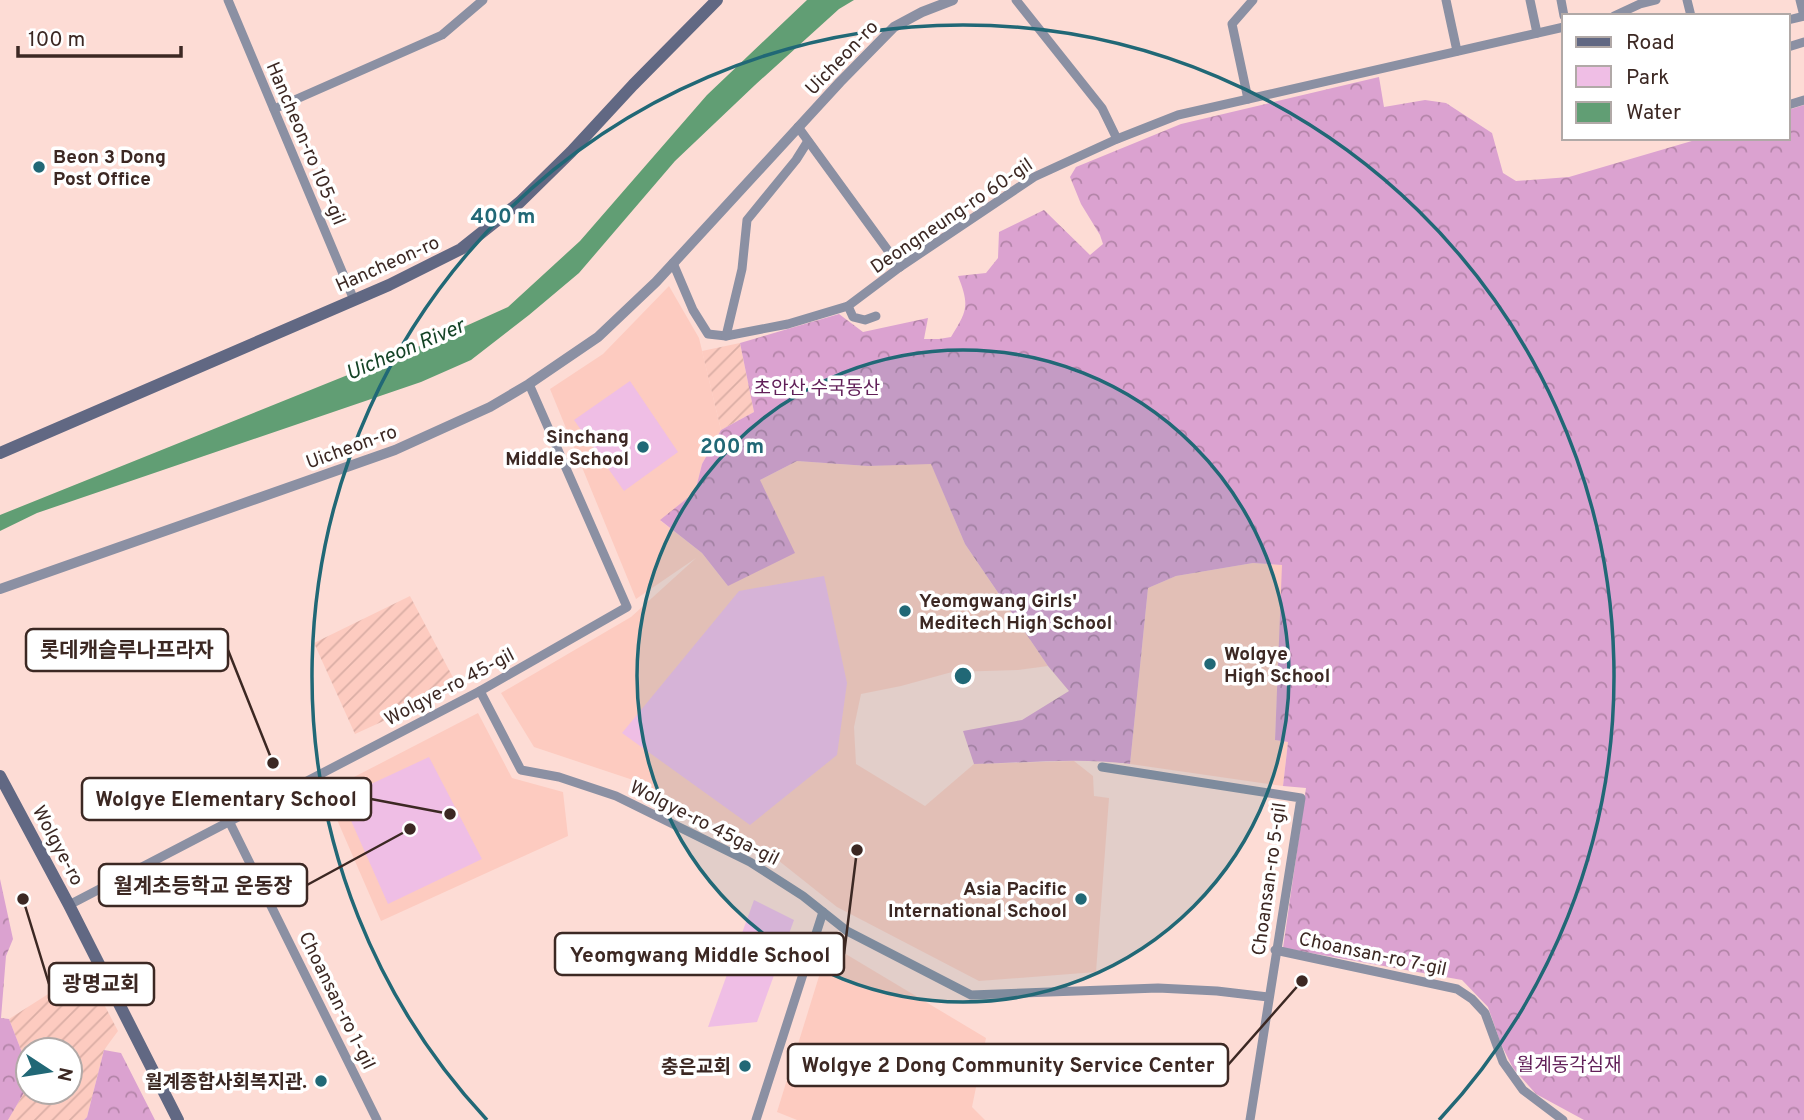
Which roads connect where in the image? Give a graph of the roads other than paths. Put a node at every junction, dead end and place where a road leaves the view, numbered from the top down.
1 (228, 0) edge
2 (483, 0) edge
3 (717, 0) edge
4 (953, 0) edge
5 (1016, 0) edge
6 (1253, 0) edge
7 (1446, 0) edge
8 (1530, 0) edge
9 (1656, 0) edge
10 (1800, 0) edge
11 (1618, 14) edge
12 (1804, 16) edge
13 (1562, 27) edge
14 (1537, 33) junction
15 (1457, 51) junction
16 (1248, 99) junction
17 (274, 109) junction
18 (798, 127) junction
19 (1118, 139) junction
20 (808, 141) junction
21 (673, 263) junction
22 (900, 267) junction
23 (354, 300) junction
24 (848, 306) junction
25 (876, 316) dead end
26 (726, 336) junction
27 (529, 384) junction
28 (0, 453) edge
29 (0, 589) edge
30 (480, 691) junction
31 (1102, 767) dead end
32 (0, 776) edge
33 (229, 821) junction
34 (69, 905) junction
35 (823, 912) junction
36 (1275, 950) junction
37 (1268, 997) junction
38 (178, 1120) edge
39 (377, 1120) edge
40 (756, 1120) edge
41 (1250, 1120) edge
42 (1563, 1120) edge

1 - 17 street, Hancheon-ro 105-gil
2 - 17 street
3 - 23 main road, Hancheon-ro
4 - 18 street, Uicheon-ro
5 - 19 street
6 - 16 street
7 - 15 street
8 - 14 street
9 - 11 street
10 - 12 street
13 - 14 street, Deongneung-ro 60-gil
14 - 15 street, Deongneung-ro 60-gil
15 - 16 street, Deongneung-ro 60-gil
16 - 19 street, Deongneung-ro 60-gil
17 - 23 street, Hancheon-ro 105-gil
18 - 20 street
18 - 21 street, Uicheon-ro
19 - 22 street, Deongneung-ro 60-gil
20 - 22 street
20 - 26 street
21 - 26 street, Deongneung-ro 60-gil
21 - 27 street, Uicheon-ro
22 - 24 street, Deongneung-ro 60-gil
23 - 28 main road, Hancheon-ro
24 - 25 street
24 - 26 street, Deongneung-ro 60-gil
27 - 29 street, Uicheon-ro
27 - 30 street, Wolgye-ro 45-gil
30 - 33 street, Wolgye-ro 45-gil
30 - 35 street, Wolgye-ro 45ga-gil
31 - 36 street, Choansan-ro 5-gil
32 - 34 main road, Wolgye-ro
33 - 34 street, Wolgye-ro 45-gil
33 - 39 street, Choansan-ro 1-gil
34 - 38 main road, Wolgye-ro
35 - 37 street, Wolgye-ro 45ga-gil
35 - 40 street
36 - 37 street, Choansan-ro 5-gil
36 - 42 street, Choansan-ro 7-gil
37 - 41 street, Choansan-ro 5-gil

